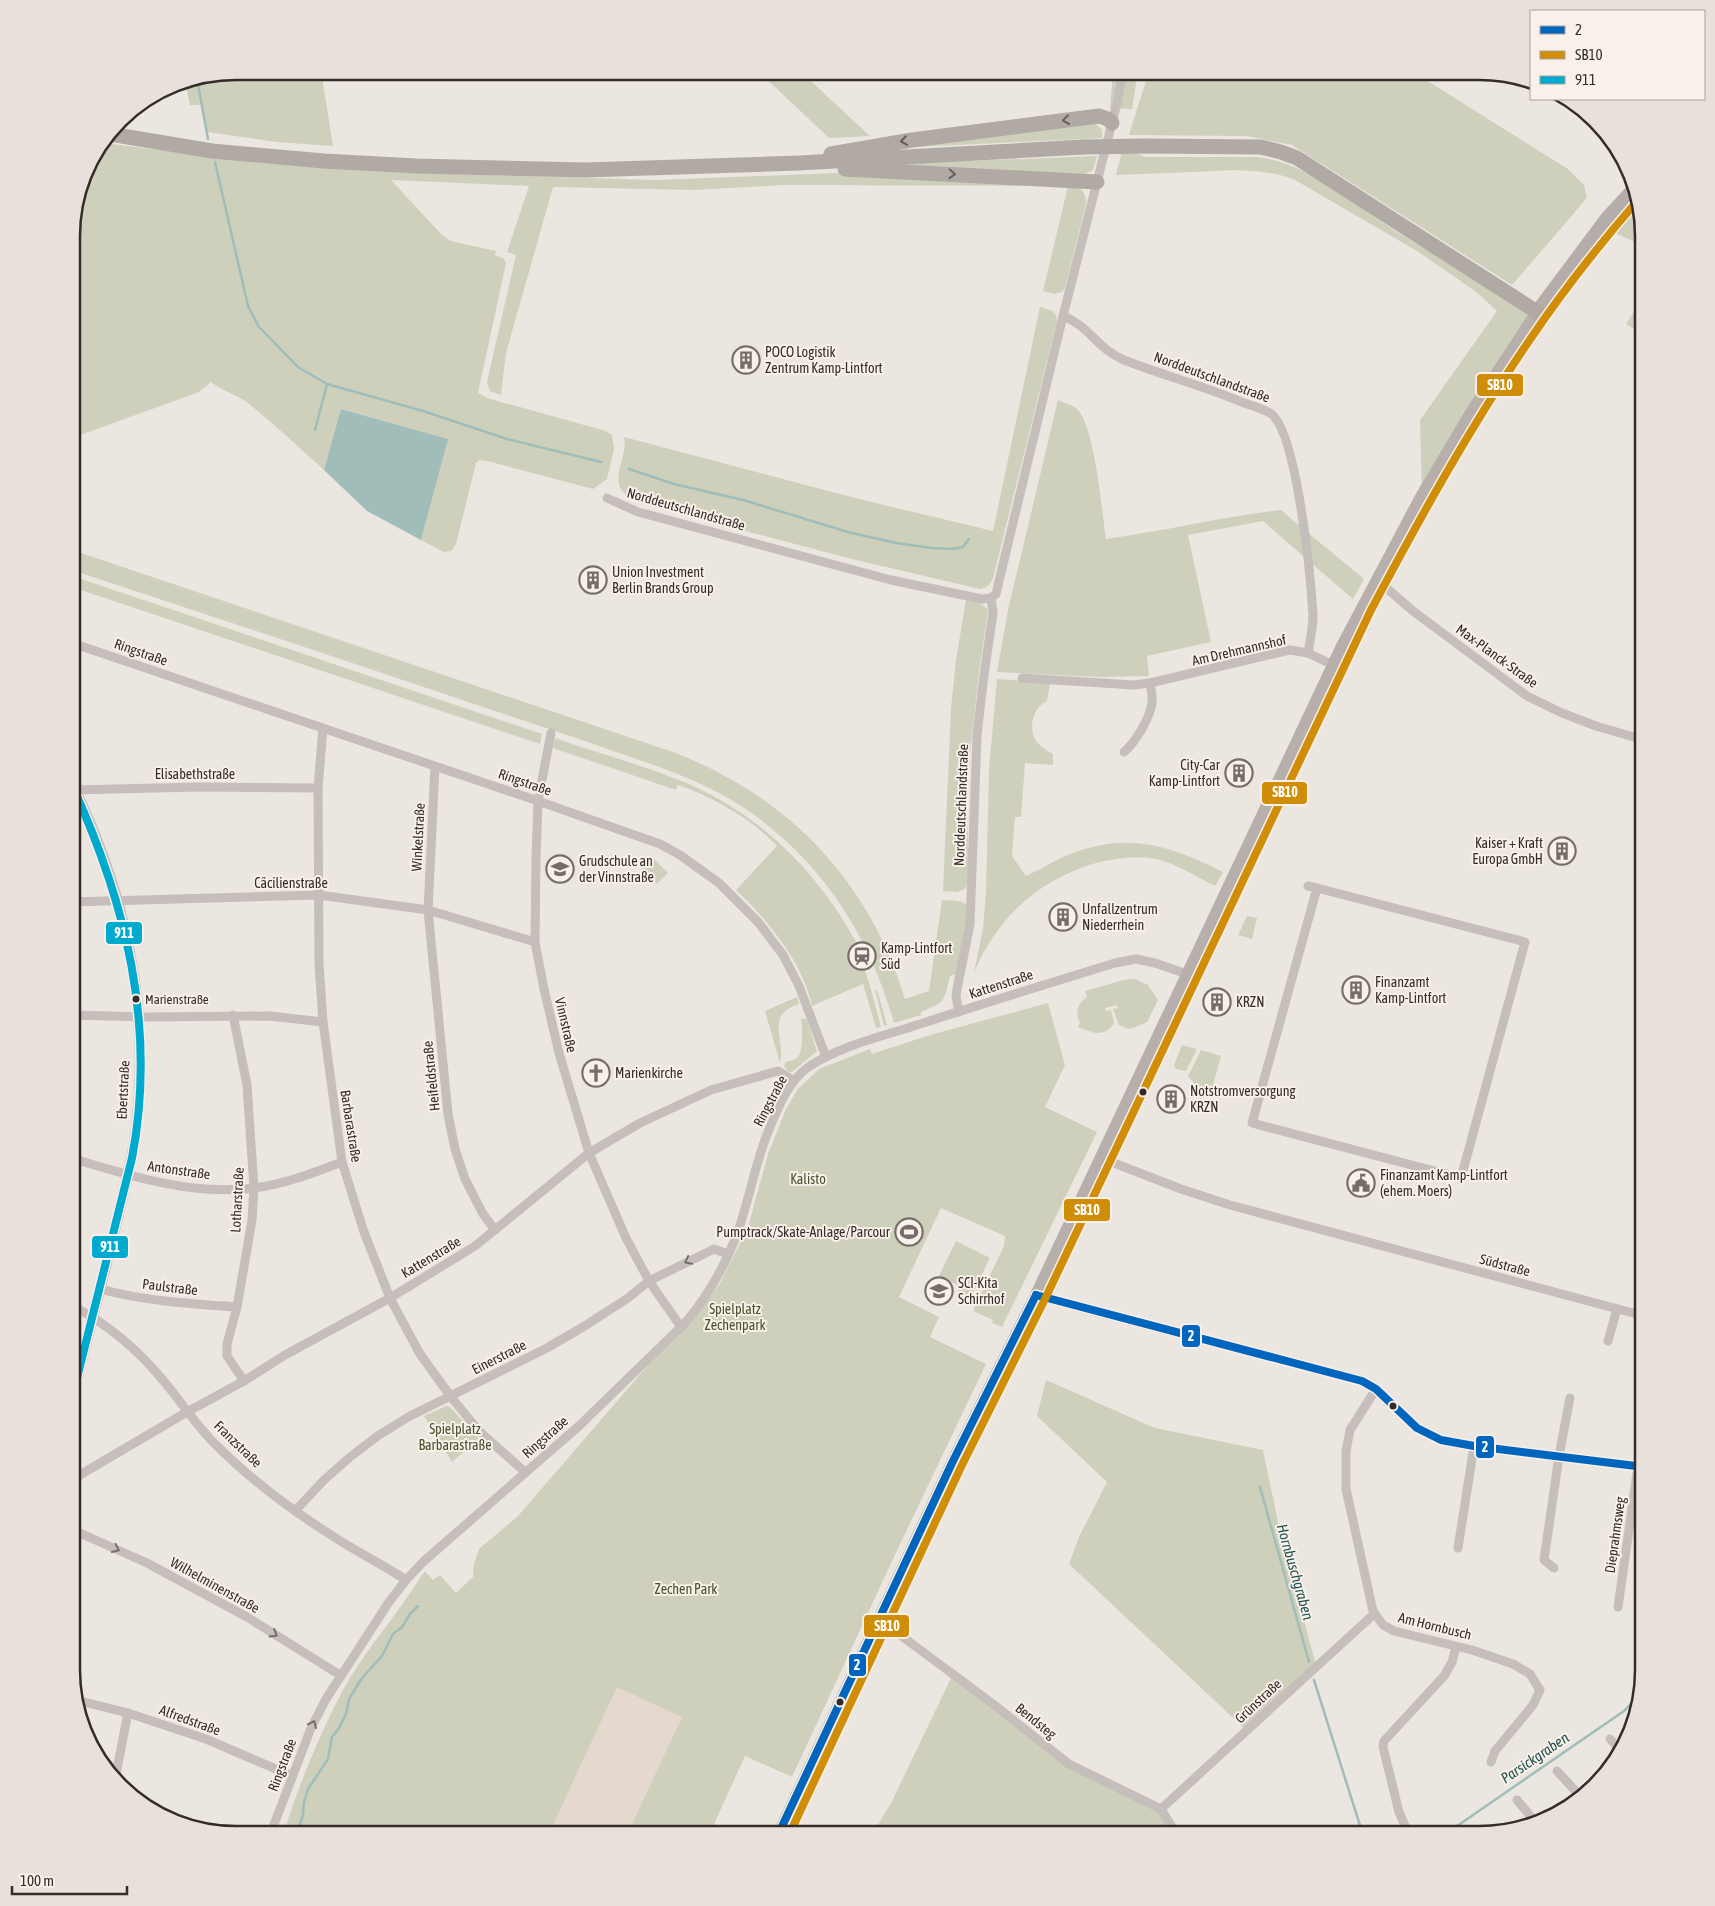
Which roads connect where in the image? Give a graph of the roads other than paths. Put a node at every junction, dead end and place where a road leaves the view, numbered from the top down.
1 (1121, 80) edge
2 (1112, 123) junction
3 (117, 135) edge
4 (799, 163) junction
5 (1097, 182) junction
6 (1630, 194) edge
7 (1537, 312) junction
8 (1063, 316) junction
9 (607, 498) dead end
10 (1376, 579) junction
11 (991, 598) junction
12 (80, 646) edge
13 (1308, 653) junction
14 (1333, 665) junction
15 (1022, 678) dead end
16 (1150, 683) junction
17 (324, 728) junction
18 (551, 733) dead end
19 (1635, 737) edge
20 (1124, 752) dead end
21 (435, 766) junction
22 (80, 787) edge
23 (318, 788) junction
24 (538, 801) junction
25 (80, 803) edge
26 (1312, 887) joint
27 (319, 895) junction
28 (118, 900) junction
29 (80, 902) edge
30 (428, 910) junction
31 (536, 942) junction
32 (1186, 974) junction
33 (959, 1012) junction
34 (80, 1014) edge
35 (233, 1015) junction
36 (139, 1017) junction
37 (323, 1022) junction
38 (826, 1057) junction
39 (794, 1081) junction
40 (589, 1153) junction
41 (1100, 1158) junction
42 (80, 1161) edge
43 (342, 1162) junction
44 (128, 1176) junction
45 (254, 1188) junction
46 (495, 1230) junction
47 (728, 1254) junction
48 (649, 1281) junction
49 (100, 1289) junction
50 (1036, 1295) junction
51 (390, 1298) junction
52 (237, 1308) junction
53 (1617, 1309) junction
54 (80, 1310) edge
55 (1635, 1314) edge
56 (93, 1318) junction
57 (681, 1327) junction
58 (1608, 1340) dead end
59 (80, 1368) edge
60 (244, 1381) junction
61 (1376, 1389) junction
62 (451, 1397) junction
63 (1570, 1398) dead end
64 (187, 1412) junction
65 (1474, 1446) junction
66 (1558, 1456) junction
67 (1635, 1466) edge
68 (526, 1472) junction
69 (80, 1475) edge
70 (1635, 1504) edge
71 (295, 1511) junction
72 (80, 1533) edge
73 (1458, 1548) dead end
74 (1554, 1568) dead end
75 (406, 1580) junction
76 (1618, 1607) dead end
77 (1374, 1614) junction
78 (880, 1620) junction
79 (1456, 1647) junction
80 (340, 1675) junction
81 (83, 1702) edge
82 (128, 1713) junction
83 (1610, 1738) dead end
84 (1616, 1745) edge
85 (1491, 1762) dead end
86 (117, 1770) edge
87 (1557, 1770) dead end
88 (292, 1776) junction
89 (1576, 1792) edge
90 (1517, 1800) dead end
91 (1161, 1809) junction
92 (1531, 1817) edge
93 (273, 1826) edge
94 (782, 1826) edge
95 (1171, 1826) edge
96 (1405, 1826) edge

1 - 2 street, Norddeutschlandstraße
2 -> 4 highway
2 - 5 street, Norddeutschlandstraße
3 - 4 highway
4 -> 5 highway
4 - 7 highway, bridge
5 - 8 street, Norddeutschlandstraße
6 - 7 main road
7 - 10 main road
8 - 11 street, Norddeutschlandstraße
8 - 13 street, Norddeutschlandstraße
9 - 11 street, Norddeutschlandstraße
10 - 14 main road
10 - 19 street, Max-Planck-Straße
11 - 33 street, Norddeutschlandstraße
12 - 17 street, Ringstraße
13 - 14 street, Am Drehmannshof
13 - 16 street, Am Drehmannshof
14 - 32 main road
15 - 16 street, Am Drehmannshof
16 - 20 street
17 - 21 street, Ringstraße
17 - 23 street, Barbarastraße
18 - 24 street, Vinnstraße
21 - 24 street, Ringstraße
21 - 30 street, Winkelstraße
22 - 23 street, Elisabethstraße
23 - 27 street, Barbarastraße
24 - 31 street, Vinnstraße
24 - 38 street, Ringstraße
25 - 28 street, Ebertstraße
26 - 26 street
27 - 28 street, Cäcilienstraße
27 - 30 street, Cäcilienstraße
27 - 37 street, Barbarastraße
28 - 29 street, Cäcilienstraße
28 - 36 street, Ebertstraße
30 - 31 street, Cäcilienstraße
30 - 46 street, Heifeldstraße
31 - 40 street, Vinnstraße
32 - 33 street, Kattenstraße
32 - 41 main road
33 - 38 street, Kattenstraße
34 - 36 street
35 - 36 street
35 - 37 street
35 - 45 street, Lotharstraße
36 - 44 street, Ebertstraße
37 - 43 street, Barbarastraße
38 - 39 street, Ringstraße
39 - 40 street, Kattenstraße
39 - 47 street, Ringstraße
40 - 46 street, Kattenstraße
40 - 48 street, Vinnstraße
41 - 50 main road
41 - 53 street, Südstraße
42 - 44 street, Antonstraße
43 - 45 street, Antonstraße
43 - 51 street, Barbarastraße
44 - 45 street, Antonstraße
44 - 49 street, Ebertstraße
45 - 52 street, Lotharstraße
46 - 51 street, Kattenstraße
47 -> 48 street, Einerstraße
47 - 57 street, Ringstraße
48 - 57 street, Vinnstraße
48 - 62 street, Einerstraße
49 - 52 street, Paulstraße
49 - 56 street, Ebertstraße
50 - 61 street
50 - 78 main road
51 - 60 street, Kattenstraße
51 - 62 street, Barbarastraße
52 - 60 street, Lotharstraße
53 - 55 street, Südstraße
53 - 58 street
54 - 56 street, Franzstraße
56 - 59 street, Ebertstraße
56 - 64 street, Franzstraße
57 - 68 street, Ringstraße
60 - 64 street, Kattenstraße
61 - 65 street
61 - 77 street
62 - 68 street, Barbarastraße
62 - 71 street, Einerstraße
63 - 66 street
64 - 69 street, Kattenstraße
64 - 71 street, Franzstraße
65 - 66 street
65 - 73 street
66 - 67 street
66 - 74 street
68 - 75 street, Ringstraße
70 - 76 street, Dieprahmsweg
71 - 75 street, Franzstraße
72 -> 80 street, Wilhelminenstraße
75 - 80 street, Ringstraße
77 - 79 street, Am Hornbusch
77 - 91 street, Grünstraße
78 - 91 street, Bendsteg
78 - 94 main road
79 - 85 street, Am Hornbusch
79 - 96 street
88 -> 80 street, Ringstraße
81 - 82 street, Alfredstraße
82 - 86 street
82 - 88 street, Alfredstraße
83 - 84 street
87 - 89 street
88 - 93 street, Ringstraße
90 - 92 street
91 - 95 street

